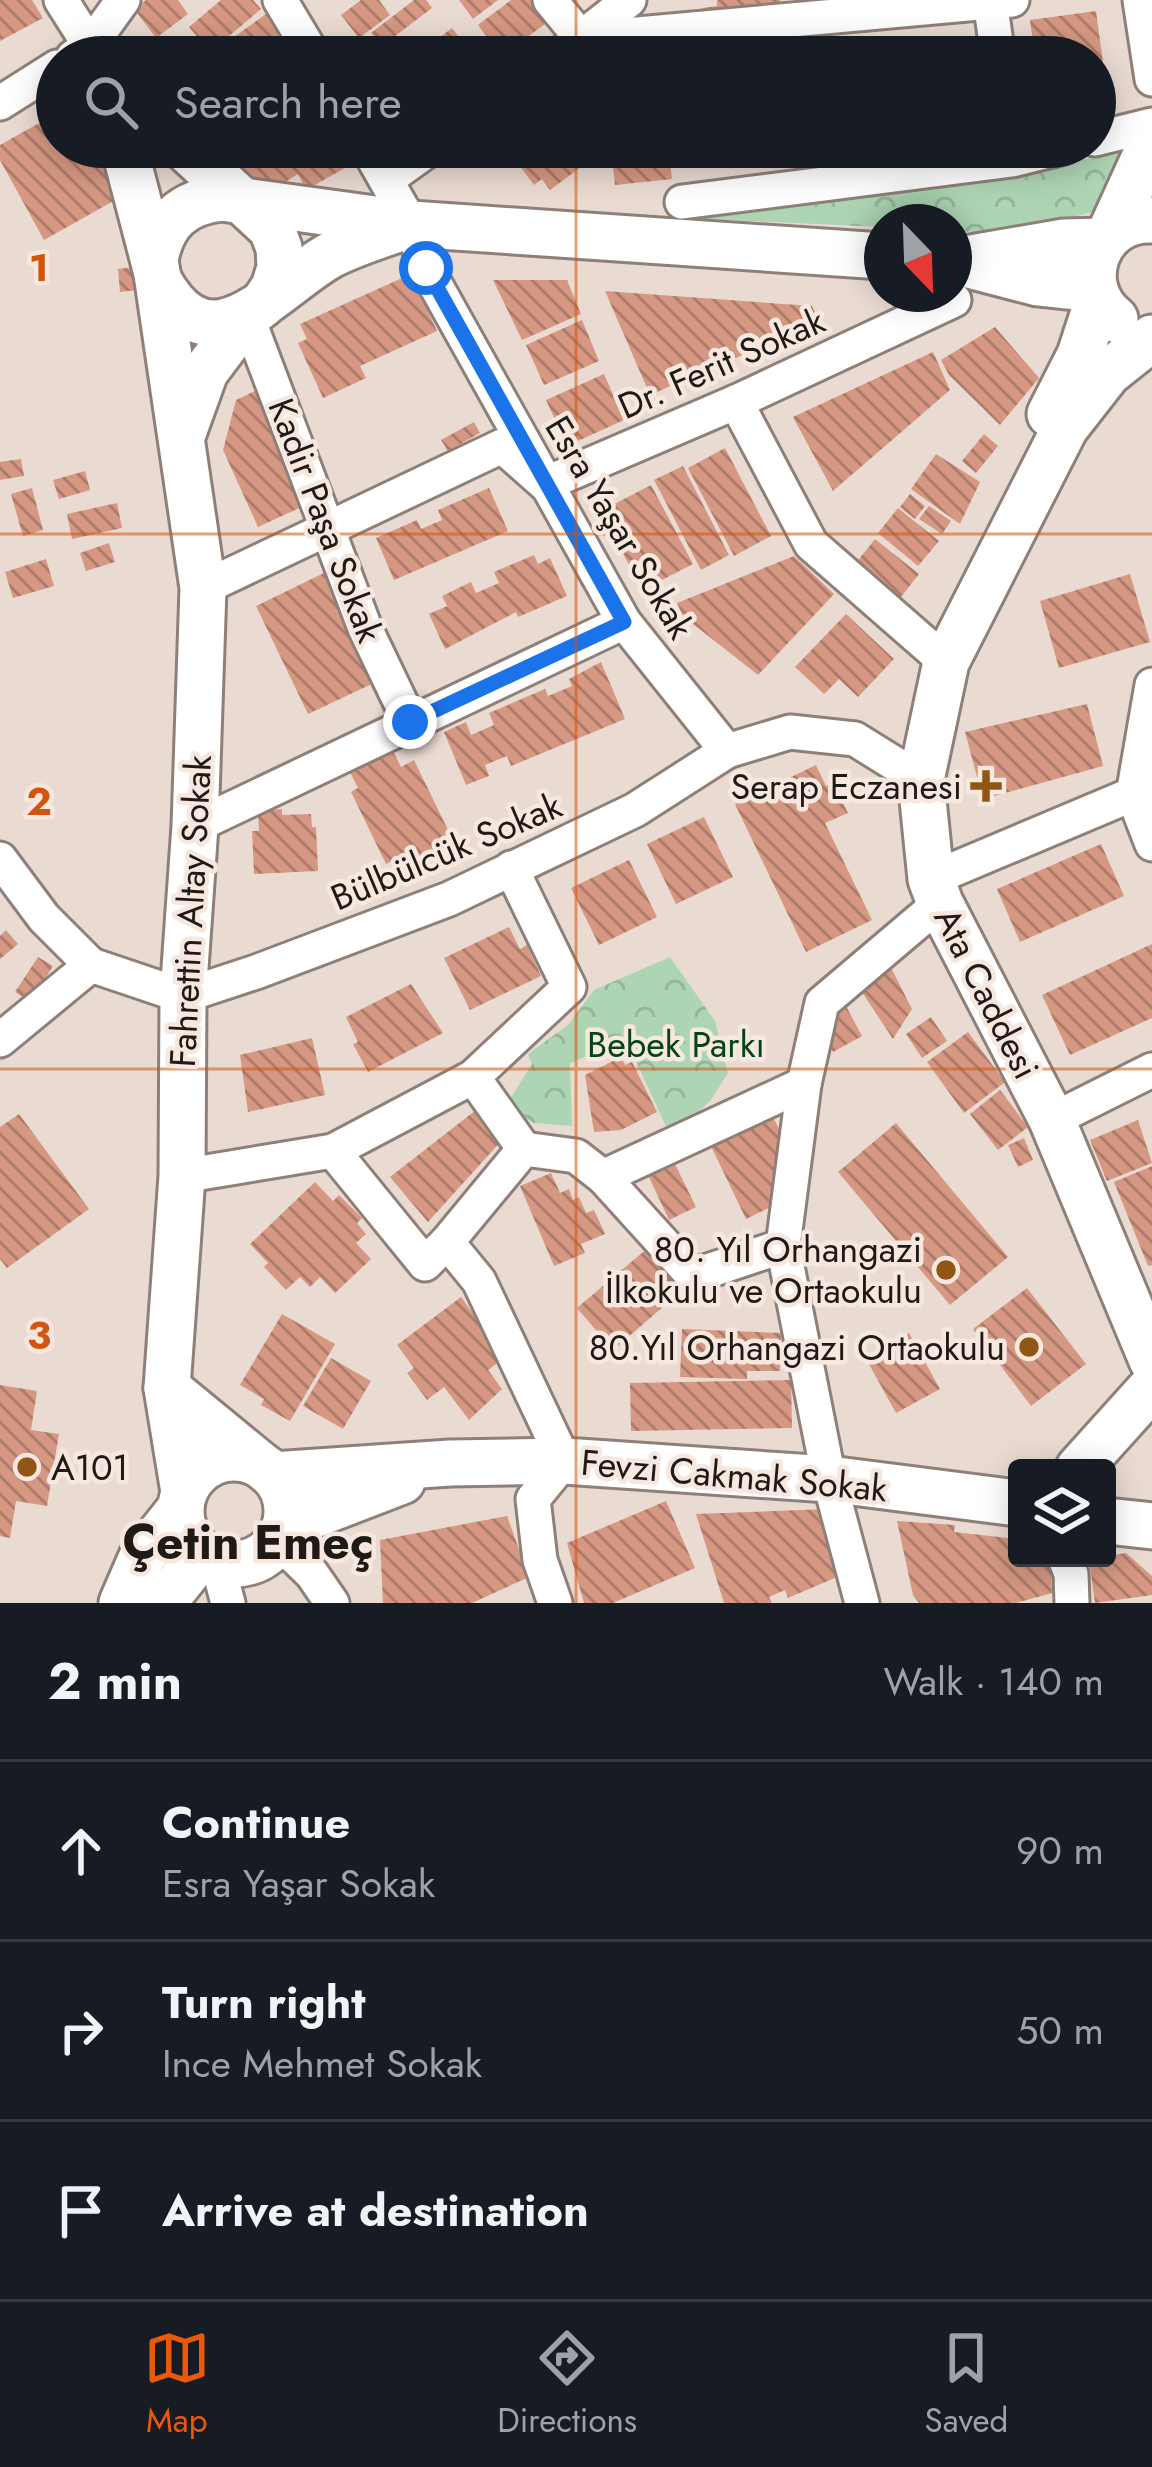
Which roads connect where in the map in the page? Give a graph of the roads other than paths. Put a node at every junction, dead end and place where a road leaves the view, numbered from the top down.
1 (61, 0) edge
2 (123, 0) edge
3 (280, 0) edge
4 (550, 0) edge
5 (628, 0) edge
6 (1140, 0) edge
7 (997, 1) edge
8 (78, 36) edge
9 (98, 36) edge
10 (301, 36) edge
11 (564, 36) edge
12 (584, 36) edge
13 (678, 36) edge
14 (998, 36) edge
15 (1150, 57) edge
16 (36, 80) edge
17 (0, 103) edge
18 (1152, 125) edge
19 (1116, 134) edge
20 (1152, 141) edge
21 (129, 168) edge
22 (206, 168) edge
23 (379, 168) edge
24 (403, 168) edge
25 (915, 168) edge
26 (386, 180) junction
27 (682, 202) dead end
28 (242, 203) junction
29 (411, 224) junction
30 (1122, 231) edge
31 (864, 255) edge
32 (972, 269) edge
33 (972, 276) edge
34 (158, 281) junction
35 (1096, 295) junction
36 (889, 312) edge
37 (247, 316) junction
38 (1152, 334) edge
39 (736, 402) junction
40 (182, 436) junction
41 (545, 484) junction
42 (329, 527) junction
43 (1003, 546) junction
44 (203, 588) junction
45 (624, 622) junction
46 (946, 662) junction
47 (1152, 685) edge
48 (410, 722) junction
49 (727, 751) junction
50 (922, 780) junction
51 (1142, 790) edge
52 (194, 826) junction
53 (1152, 844) edge
54 (0, 859) edge
55 (511, 868) junction
56 (936, 891) junction
57 (91, 965) junction
58 (183, 996) junction
59 (0, 1040) edge
60 (473, 1077) junction
61 (1149, 1080) edge
62 (805, 1084) junction
63 (1052, 1120) junction
64 (524, 1149) junction
65 (333, 1151) junction
66 (182, 1176) junction
67 (603, 1177) junction
68 (447, 1242) junction
69 (783, 1246) junction
70 (1138, 1282) edge
71 (1152, 1360) edge
72 (1152, 1387) edge
73 (167, 1388) junction
74 (1087, 1459) edge
75 (565, 1461) junction
76 (450, 1463) junction
77 (273, 1475) junction
78 (829, 1479) junction
79 (182, 1501) junction
80 (1008, 1502) edge
81 (1116, 1522) edge
82 (1152, 1526) edge
83 (282, 1533) junction
84 (1068, 1567) edge
85 (215, 1573) edge
86 (855, 1600) edge
87 (122, 1603) edge
88 (163, 1603) edge
89 (332, 1603) edge
90 (555, 1603) edge
91 (1072, 1603) edge

1 - 8 street
2 - 9 street
3 - 10 street
4 - 11 street
5 - 12 street
6 - 15 street
7 - 13 street
7 - 14 street
16 - 17 street
18 - 19 street
20 - 30 street, Ata Caddesi
21 - 34 street
22 - 28 street
23 - 26 street, Esra Yaşar Sokak
24 - 26 street
25 - 27 street
26 - 29 street, Esra Yaşar Sokak
28 - 29 street
28 - 34 street
28 - 37 street
29 - 31 street
29 - 37 street
29 - 41 street, Esra Yaşar Sokak
30 - 32 street
30 - 35 street, Ata Caddesi
33 - 35 street
34 - 37 street
34 - 40 street, Fahrettin Altay Sokak
35 - 38 street, Ata Caddesi
35 - 43 street, Ata Caddesi
36 - 39 street, Dr. Ferit Sokak
37 - 40 street
37 - 42 street, Kadir Paşa Sokak
38 - 43 street, Ata Caddesi
39 - 41 street, Dr. Ferit Sokak
39 - 46 street
40 - 44 street, Fahrettin Altay Sokak
41 - 42 street
41 - 45 street, Esra Yaşar Sokak
42 - 44 street
42 - 48 street, Kadir Paşa Sokak
43 - 46 street, Ata Caddesi
44 - 52 street, Fahrettin Altay Sokak
45 - 48 street
45 - 49 street, Esra Yaşar Sokak
46 - 50 street, Ata Caddesi
47 - 51 street
48 - 52 street
49 - 50 street
49 - 55 street, Bülbülcük Sokak
50 - 56 street, Ata Caddesi
51 - 53 street
51 - 56 street
52 - 58 street, Fahrettin Altay Sokak
54 - 57 street
55 - 58 street, Bülbülcük Sokak
55 - 60 street
56 - 62 street
56 - 63 street, Ata Caddesi
57 - 58 street
57 - 59 street
58 - 66 street, Fahrettin Altay Sokak
60 - 64 street
60 - 65 street
61 - 63 street
62 - 67 street
62 - 69 street
63 - 70 street, Ata Caddesi
64 - 67 street
64 - 68 street
65 - 66 street
65 - 68 street
66 - 73 street, Fahrettin Altay Sokak
67 - 69 street
68 - 75 street
69 - 78 street
70 - 71 street, Ata Caddesi
72 - 74 street
73 - 77 street
73 - 79 street, Fahrettin Altay Sokak
75 - 76 street, Fevzi Cakmak Sokak
75 - 78 street, Fevzi Cakmak Sokak
75 - 90 street
76 - 77 street, Fevzi Cakmak Sokak
76 - 83 street, Fevzi Cakmak Sokak
77 - 79 street
77 - 83 street
78 - 80 street, Fevzi Cakmak Sokak
78 - 86 street
79 - 85 street
79 - 87 street
81 - 82 street
83 - 85 street
83 - 89 street
84 - 91 street
85 - 88 street

